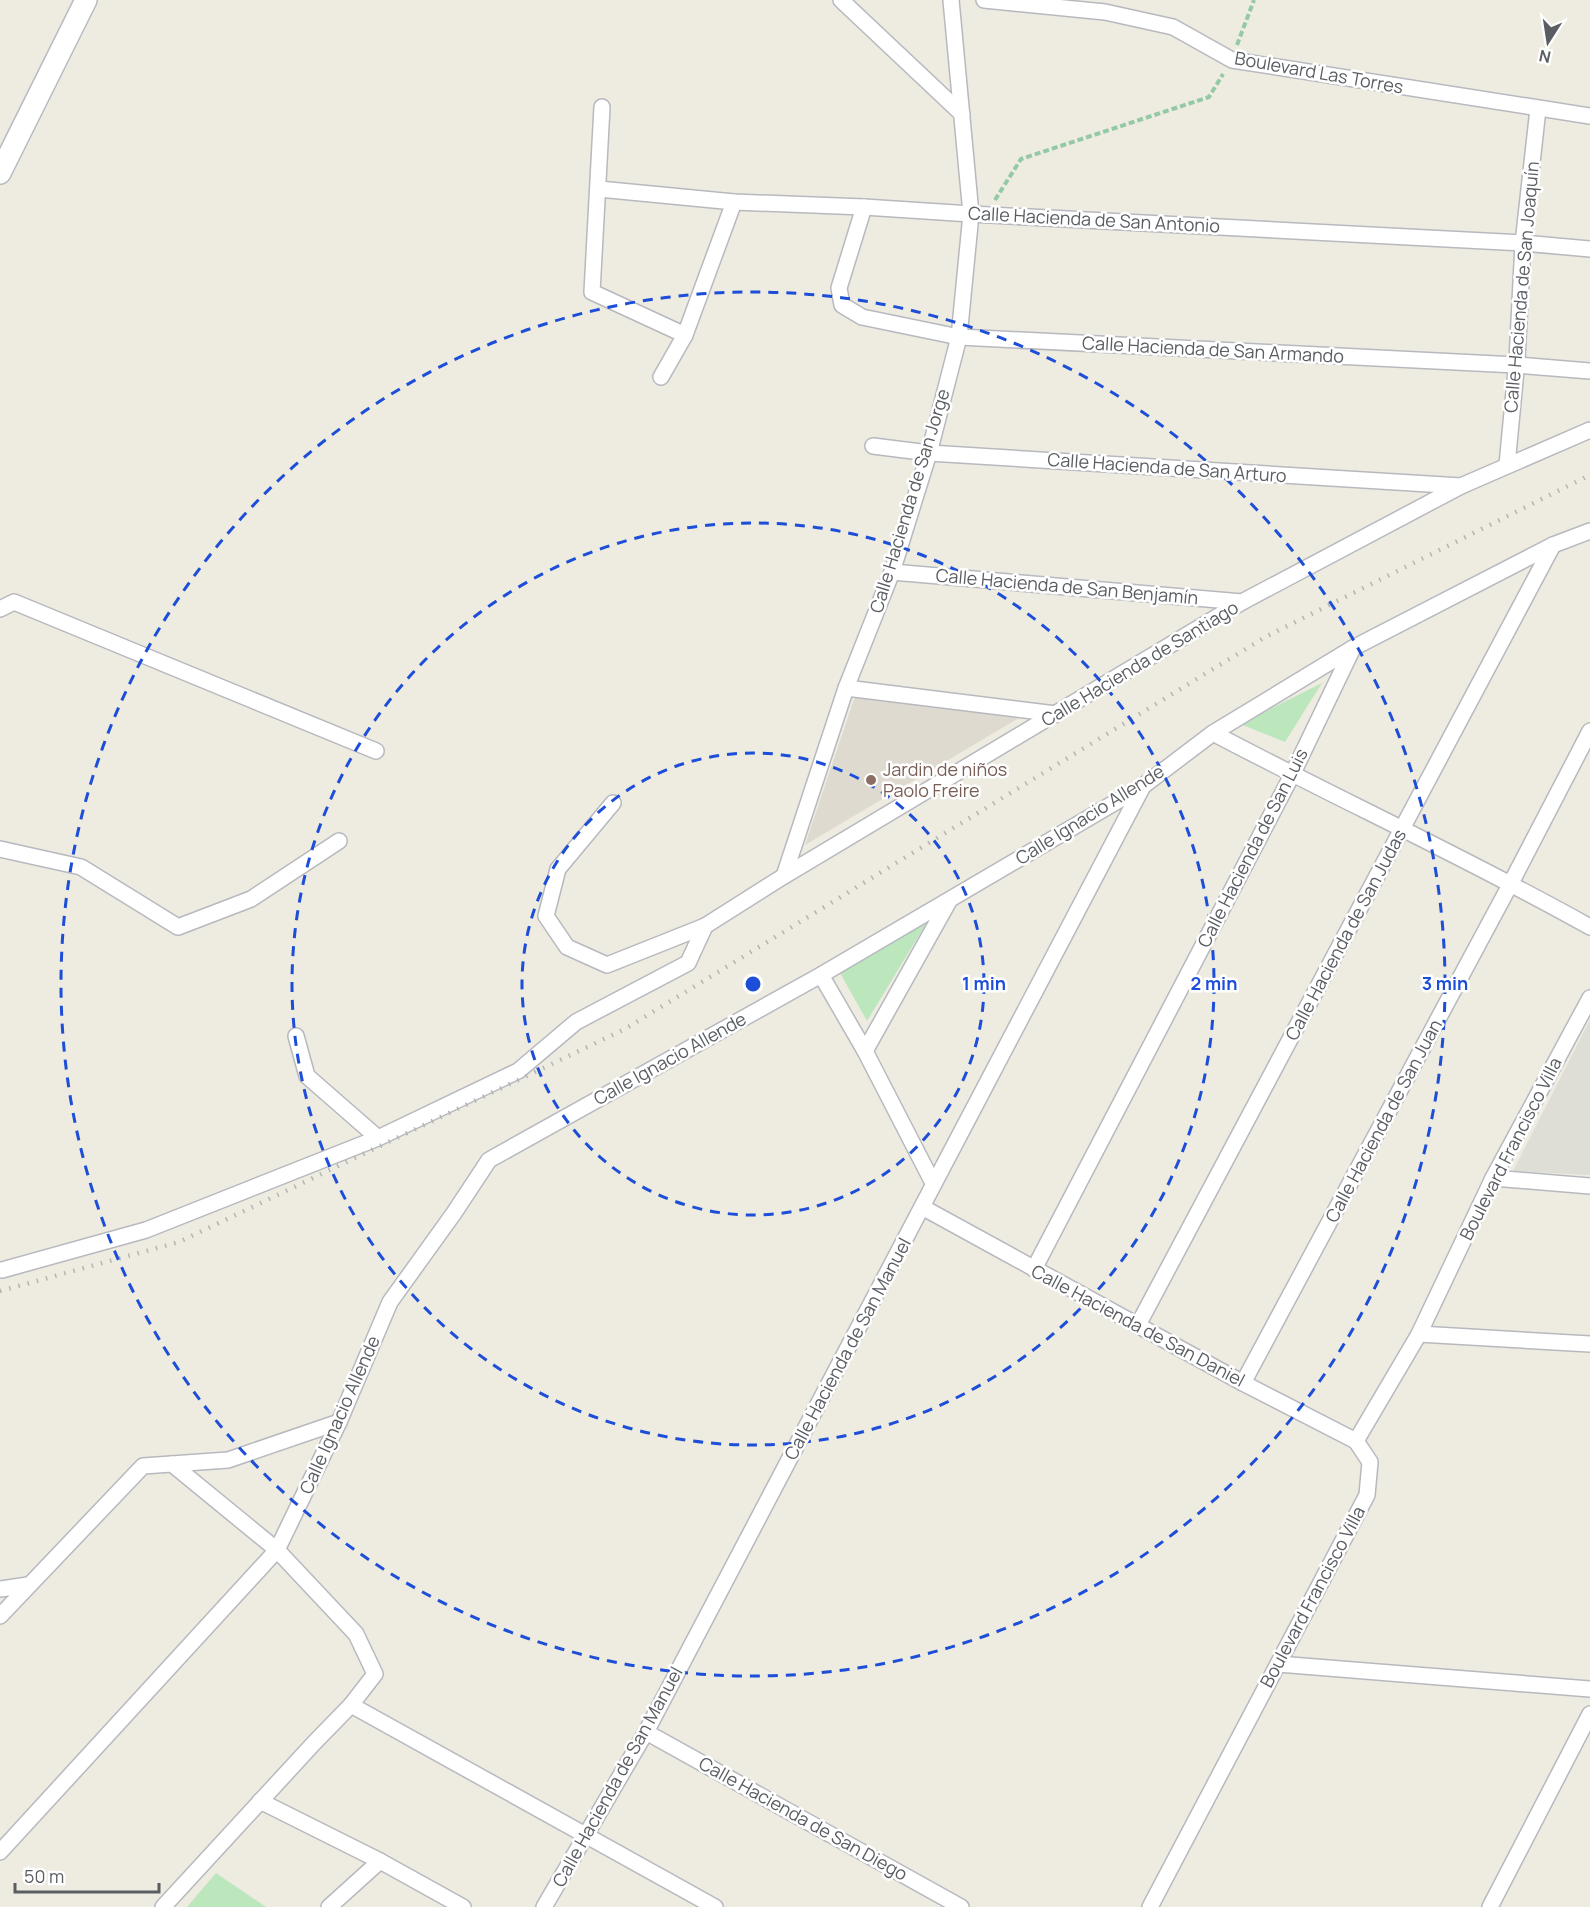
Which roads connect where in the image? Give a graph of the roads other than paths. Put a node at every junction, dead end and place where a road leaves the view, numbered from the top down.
1 (86, 0) edge
2 (840, 0) edge
3 (951, 0) edge
4 (984, 0) edge
5 (602, 107) dead end
6 (1538, 109) junction
7 (962, 114) junction
8 (1590, 116) edge
9 (0, 173) edge
10 (599, 189) junction
11 (734, 202) junction
12 (864, 207) junction
13 (971, 214) junction
14 (1523, 243) junction
15 (1590, 249) edge
16 (685, 335) junction
17 (959, 336) junction
18 (1516, 365) junction
19 (1590, 371) edge
20 (661, 377) dead end
21 (1590, 429) edge
22 (873, 446) dead end
23 (928, 453) junction
24 (1507, 465) junction
25 (1461, 486) junction
26 (1590, 531) edge
27 (1553, 544) junction
28 (892, 572) junction
29 (1242, 602) junction
30 (0, 609) edge
31 (1353, 648) junction
32 (846, 688) junction
33 (1056, 714) junction
34 (1590, 731) edge
35 (1214, 733) junction
36 (376, 751) dead end
37 (1292, 775) junction
38 (1143, 786) junction
39 (614, 803) dead end
40 (1402, 830) junction
41 (339, 841) dead end
42 (0, 849) edge
43 (784, 876) junction
44 (1511, 883) junction
45 (949, 901) junction
46 (705, 926) junction
47 (1590, 927) edge
48 (821, 975) junction
49 (1590, 998) edge
50 (296, 1036) dead end
51 (866, 1051) junction
52 (378, 1137) junction
53 (1493, 1179) junction
54 (933, 1183) junction
55 (1590, 1186) edge
56 (922, 1208) junction
57 (1034, 1269) junction
58 (2, 1270) dead end
59 (1138, 1325) junction
60 (1419, 1334) junction
61 (1590, 1344) edge
62 (1243, 1383) junction
63 (339, 1422) junction
64 (1356, 1441) junction
65 (172, 1464) junction
66 (277, 1550) junction
67 (28, 1585) junction
68 (0, 1589) edge
69 (0, 1616) edge
70 (1278, 1664) junction
71 (1590, 1689) edge
72 (351, 1705) junction
73 (1590, 1714) edge
74 (646, 1732) junction
75 (260, 1801) junction
76 (587, 1835) junction
77 (0, 1852) edge
78 (380, 1862) junction
79 (164, 1907) edge
80 (329, 1907) edge
81 (464, 1907) edge
82 (544, 1907) edge
83 (715, 1907) edge
84 (961, 1907) edge
85 (1150, 1907) edge
86 (1490, 1907) edge

1 - 9 street
2 - 7 street
3 - 7 street, Calle Hacienda de San Jorge
4 - 6 street, Boulevard Las Torres
5 - 10 street
6 - 8 street, Boulevard Las Torres
6 - 14 street, Calle Hacienda de San Joaquín
7 - 13 street, Calle Hacienda de San Jorge
10 - 11 street, Calle Hacienda de San Antonio
10 - 16 street
11 - 12 street, Calle Hacienda de San Antonio
11 - 16 street
12 - 13 street, Calle Hacienda de San Antonio
12 - 17 street, Calle Hacienda de San Armando
13 - 14 street, Calle Hacienda de San Antonio
13 - 17 street, Calle Hacienda de San Jorge
14 - 15 street, Calle Hacienda de San Antonio
14 - 18 street, Calle Hacienda de San Joaquín
16 - 20 street
17 - 18 street, Calle Hacienda de San Armando
17 - 23 street, Calle Hacienda de San Jorge
18 - 19 street, Calle Hacienda de San Armando
18 - 24 street, Calle Hacienda de San Joaquín
21 - 24 street, Calle Hacienda de Santiago
22 - 23 street, Calle Hacienda de San Arturo
23 - 25 street, Calle Hacienda de San Arturo
23 - 28 street, Calle Hacienda de San Jorge
24 - 25 street, Calle Hacienda de Santiago
25 - 29 street, Calle Hacienda de Santiago
26 - 27 street, Calle Ignacio Allende
27 - 31 street, Calle Ignacio Allende
27 - 40 street, Calle Hacienda de San Judas
28 - 29 street, Calle Hacienda de San Benjamín
28 - 32 street, Calle Hacienda de San Jorge
29 - 33 street, Calle Hacienda de Santiago
30 - 36 street
31 - 35 street, Calle Ignacio Allende
31 - 37 street, Calle Hacienda de San Luis
32 - 33 street
32 - 43 street, Calle Hacienda de San Jorge
33 - 43 street, Calle Hacienda de Santiago
34 - 44 street, Calle Hacienda de San Juan
35 - 37 street
35 - 38 street, Calle Ignacio Allende
37 - 40 street
37 - 57 street, Calle Hacienda de San Luis
38 - 45 street, Calle Ignacio Allende
38 - 54 street, Calle Hacienda de San Manuel
39 - 46 street, Calle Hacienda de Santiago
40 - 44 street
40 - 59 street, Calle Hacienda de San Judas
41 - 42 street
43 - 46 street, Calle Hacienda de Santiago
44 - 47 street
44 - 62 street, Calle Hacienda de San Juan
45 - 48 street, Calle Ignacio Allende
45 - 51 street
46 - 52 street
48 - 51 street
48 - 63 street, Calle Ignacio Allende
49 - 53 street, Boulevard Francisco Villa
50 - 52 street
51 - 54 street
52 - 58 street
53 - 55 street
53 - 60 street, Boulevard Francisco Villa
54 - 56 street, Calle Hacienda de San Manuel
56 - 57 street, Calle Hacienda de San Daniel
56 - 74 street, Calle Hacienda de San Manuel
57 - 59 street, Calle Hacienda de San Daniel
59 - 62 street, Calle Hacienda de San Daniel
60 - 61 street
60 - 64 street, Boulevard Francisco Villa
62 - 64 street, Calle Hacienda de San Daniel
63 - 65 street
63 - 66 street, Calle Ignacio Allende
64 - 70 street, Boulevard Francisco Villa
65 - 66 street
65 - 67 street
66 - 72 street
66 - 77 street, Calle Ignacio Allende
67 - 68 street
67 - 69 street
70 - 71 street
70 - 85 street, Boulevard Francisco Villa
72 - 75 street
72 - 76 street
73 - 86 street
74 - 76 street, Calle Hacienda de San Manuel
74 - 84 street, Calle Hacienda de San Diego
75 - 78 street
75 - 79 street
76 - 82 street, Calle Hacienda de San Manuel
76 - 83 street
78 - 80 street
78 - 81 street

